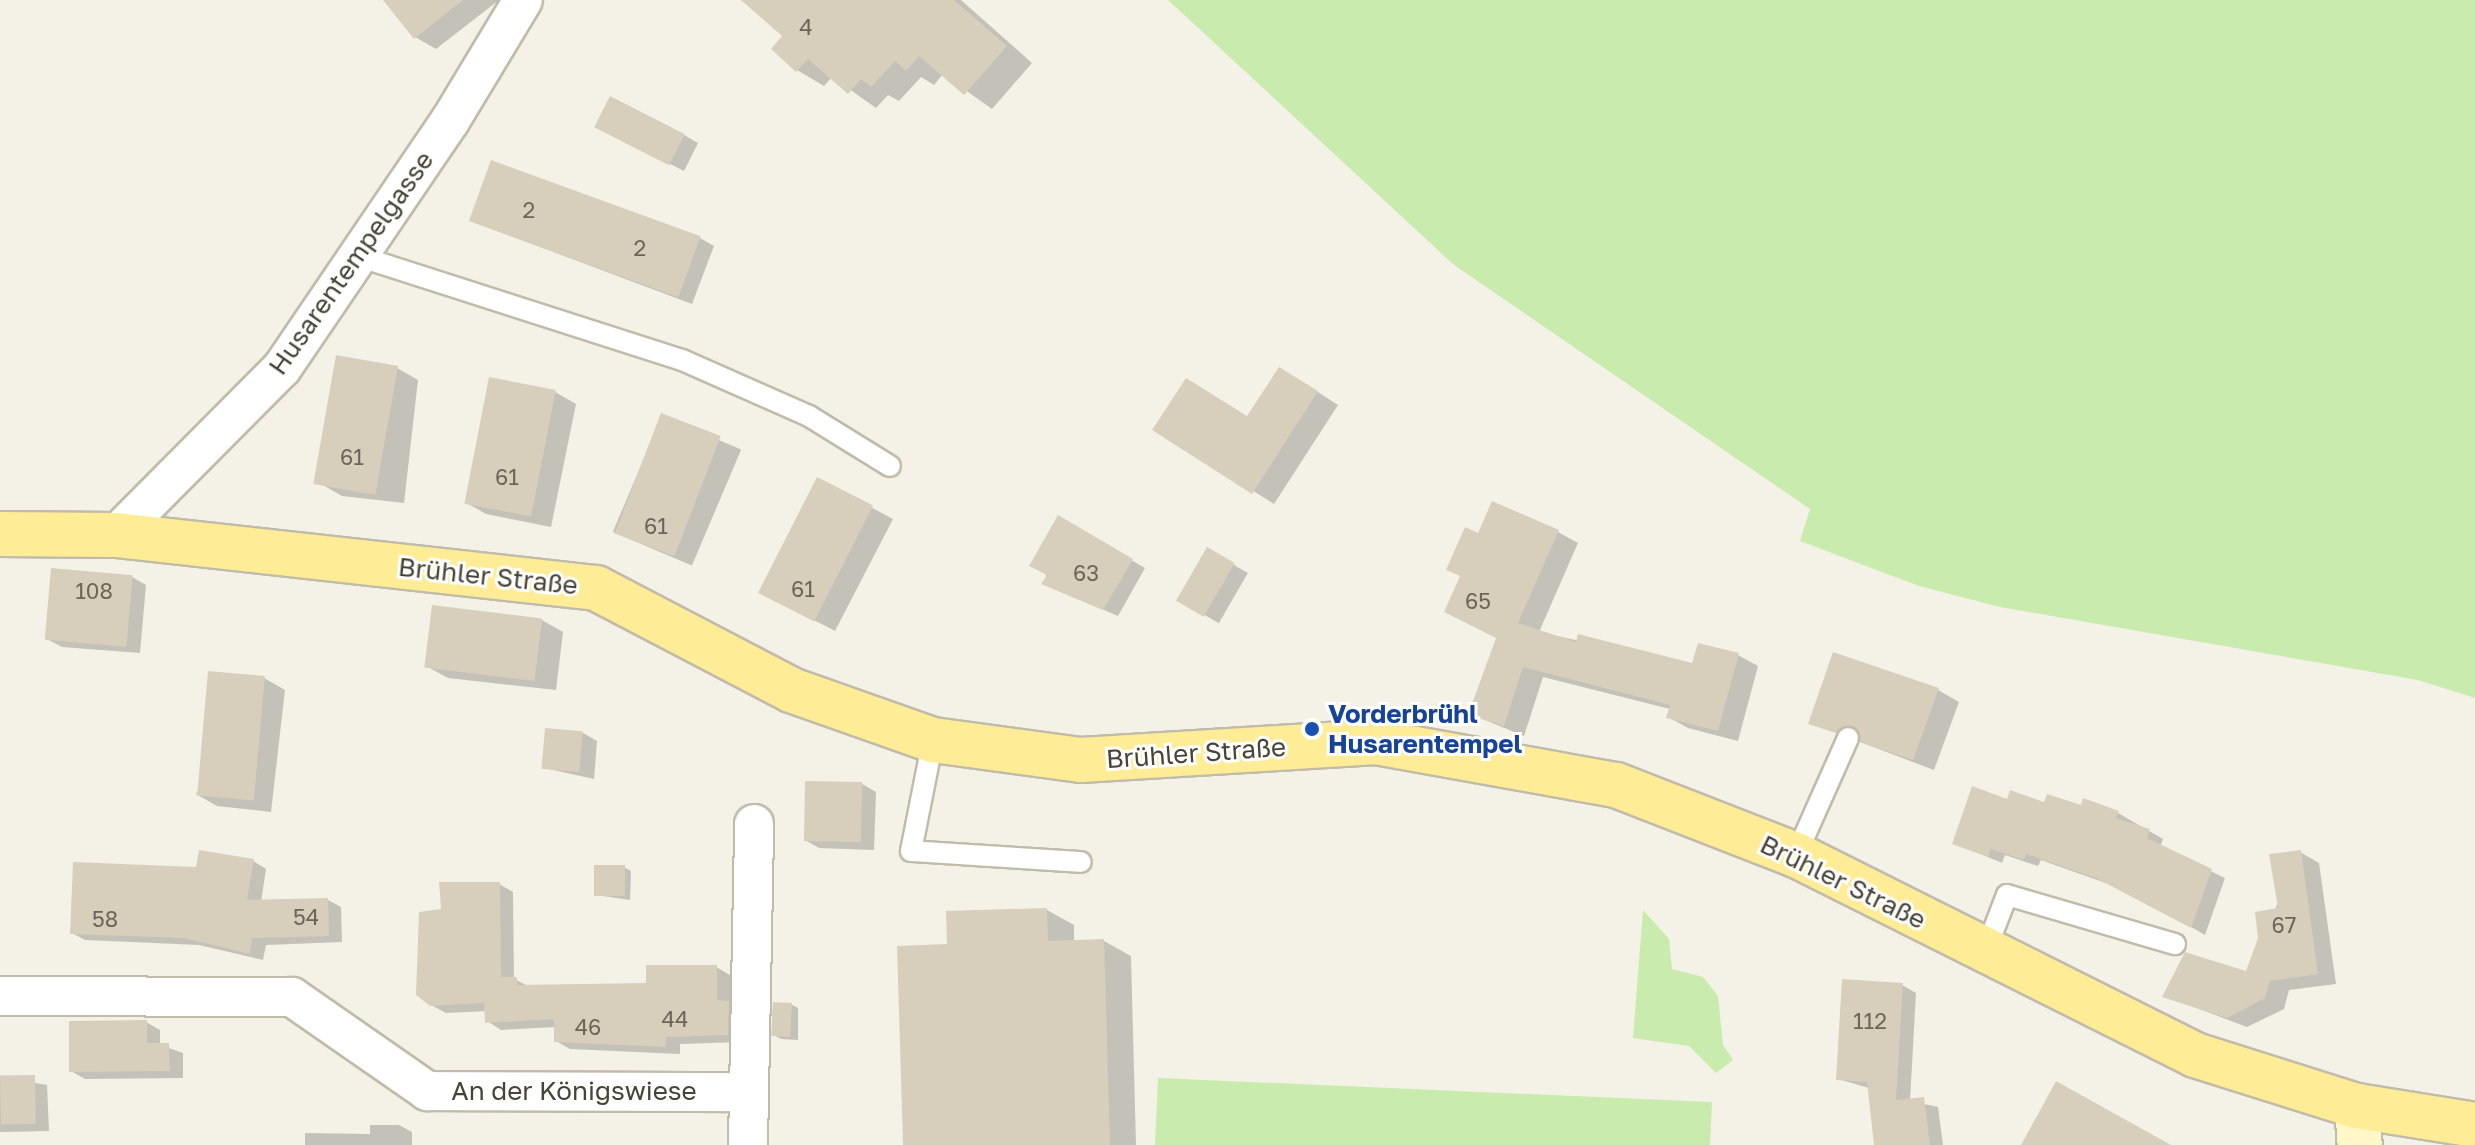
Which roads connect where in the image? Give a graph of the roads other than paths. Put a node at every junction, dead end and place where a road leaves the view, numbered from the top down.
1 (523, 0) edge
2 (358, 256) junction
3 (890, 466) dead end
4 (0, 534) edge
5 (116, 535) junction
6 (1848, 738) dead end
7 (933, 740) junction
8 (754, 824) dead end
9 (1796, 855) junction
10 (1081, 862) dead end
11 (2175, 944) dead end
12 (1984, 952) junction
13 (0, 996) edge
14 (747, 1092) junction
15 (2475, 1125) edge
16 (2359, 1126) edge
17 (748, 1145) edge

1 - 2 street, Husarentempelgasse
2 - 3 lane
2 - 5 street, Husarentempelgasse
4 - 5 main road, Brühler Straße
5 - 7 main road, Brühler Straße
6 - 9 lane
7 - 9 main road, Brühler Straße
7 - 10 lane
8 - 14 street
9 - 12 main road, Brühler Straße
11 - 12 lane
12 - 16 main road, Brühler Straße
13 - 14 street, An der Königswiese
14 - 17 street
15 - 16 main road, Brühler Straße

